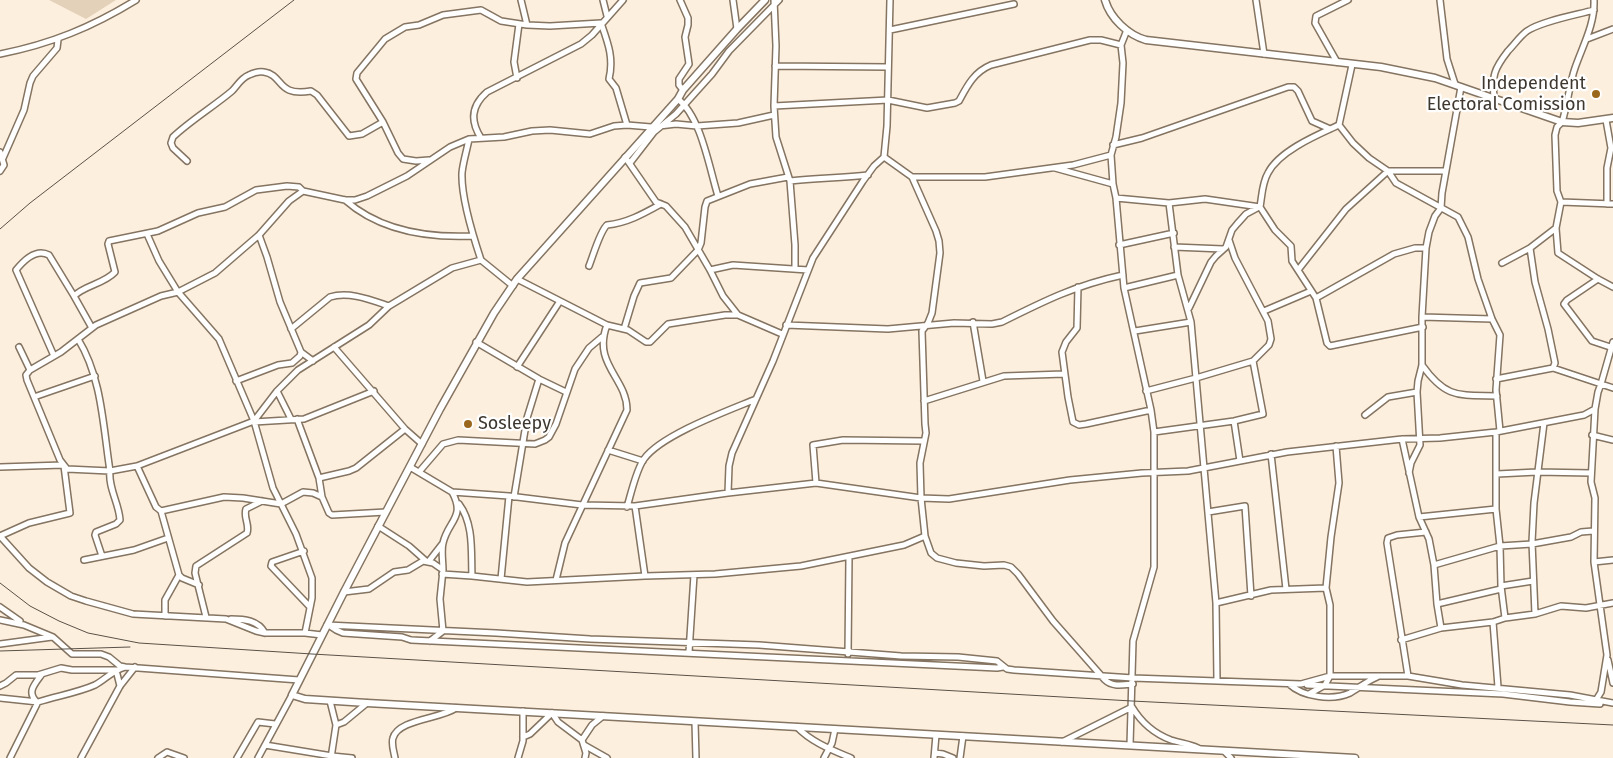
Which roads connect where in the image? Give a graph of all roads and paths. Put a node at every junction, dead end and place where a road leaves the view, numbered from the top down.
1 (136, 0) edge
2 (521, 0) edge
3 (604, 0) edge
4 (623, 0) edge
5 (680, 0) edge
6 (733, 0) edge
7 (765, 0) edge
8 (779, 0) edge
9 (890, 0) edge
10 (1105, 0) edge
11 (1256, 0) edge
12 (1348, 0) edge
13 (1440, 0) edge
14 (1594, 0) edge
15 (774, 3) edge
16 (1014, 4) dead end
17 (1594, 10) junction
18 (607, 16) junction
19 (601, 23) junction
20 (519, 24) junction
21 (527, 25) junction
22 (737, 29) junction
23 (1613, 29) edge
24 (890, 30) junction
25 (1127, 30) junction
26 (1587, 38) junction
27 (58, 40) junction
28 (1121, 45) junction
29 (0, 54) edge
30 (1264, 54) junction
31 (1337, 62) junction
32 (1352, 65) junction
33 (775, 66) junction
34 (888, 67) junction
35 (517, 78) junction
36 (1458, 86) junction
37 (683, 90) junction
38 (1494, 98) junction
39 (678, 99) junction
40 (888, 100) junction
41 (684, 104) junction
42 (774, 106) junction
43 (774, 115) junction
44 (1610, 119) edge
45 (383, 122) junction
46 (1562, 122) junction
47 (627, 125) junction
48 (662, 125) junction
49 (1339, 125) junction
50 (697, 126) junction
51 (651, 128) junction
52 (1330, 129) junction
53 (481, 138) junction
54 (469, 139) junction
55 (1113, 146) junction
56 (2, 155) edge
57 (1111, 155) junction
58 (625, 157) junction
59 (884, 157) junction
60 (430, 160) junction
61 (187, 161) dead end
62 (630, 163) junction
63 (1054, 168) junction
64 (1388, 171) junction
65 (1446, 171) junction
66 (0, 172) edge
67 (868, 175) junction
68 (912, 177) junction
69 (789, 179) junction
70 (1113, 184) junction
71 (303, 192) junction
72 (718, 196) junction
73 (1116, 198) junction
74 (345, 200) junction
75 (1560, 202) junction
76 (1169, 203) junction
77 (661, 204) junction
78 (1610, 204) edge
79 (1260, 207) junction
80 (1441, 208) junction
81 (1556, 228) junction
82 (1174, 233) junction
83 (147, 234) junction
84 (258, 235) junction
85 (473, 236) junction
86 (1229, 240) junction
87 (1119, 245) junction
88 (1174, 247) junction
89 (1426, 248) junction
90 (1530, 248) junction
91 (698, 250) junction
92 (1223, 250) junction
93 (481, 260) junction
94 (1502, 262) dead end
95 (589, 266) dead end
96 (796, 269) junction
97 (710, 270) junction
98 (808, 270) junction
99 (1298, 270) junction
100 (1123, 275) junction
101 (1178, 275) junction
102 (517, 279) junction
103 (1598, 279) junction
104 (512, 286) junction
105 (1078, 287) junction
106 (1613, 287) edge
107 (1124, 288) junction
108 (1311, 290) junction
109 (178, 292) junction
110 (74, 296) junction
111 (1316, 298) junction
112 (560, 301) junction
113 (389, 306) junction
114 (1188, 309) junction
115 (1264, 311) junction
116 (738, 315) junction
117 (1422, 317) junction
118 (1492, 319) junction
119 (973, 322) junction
120 (1191, 322) junction
121 (607, 325) junction
122 (786, 325) junction
123 (925, 327) junction
124 (1423, 327) junction
125 (92, 328) junction
126 (291, 329) junction
127 (624, 329) junction
128 (1135, 331) junction
129 (782, 334) junction
130 (602, 337) junction
131 (78, 338) junction
132 (476, 342) junction
133 (1612, 346) edge
134 (19, 347) dead end
135 (334, 347) junction
136 (302, 352) junction
137 (54, 356) junction
138 (313, 360) junction
139 (1253, 361) junction
140 (292, 363) junction
141 (1422, 365) junction
142 (517, 367) junction
143 (1553, 368) junction
144 (30, 370) junction
145 (298, 370) junction
146 (1064, 374) junction
147 (95, 376) junction
148 (1196, 378) junction
149 (539, 379) junction
150 (1496, 379) junction
151 (236, 381) junction
152 (983, 381) junction
153 (1601, 384) junction
154 (1613, 388) edge
155 (278, 391) junction
156 (374, 391) junction
157 (1146, 391) junction
158 (566, 392) junction
159 (1417, 392) junction
160 (1497, 396) junction
161 (34, 397) junction
162 (756, 398) junction
163 (924, 401) junction
164 (1594, 409) junction
165 (1151, 410) junction
166 (1365, 415) dead end
167 (291, 419) junction
168 (298, 419) junction
169 (254, 421) junction
170 (1234, 421) junction
171 (1544, 423) junction
172 (1201, 426) junction
173 (406, 429) junction
174 (1498, 431) junction
175 (1154, 432) junction
176 (1592, 435) junction
177 (1402, 439) junction
178 (1420, 439) junction
179 (1613, 440) edge
180 (924, 441) junction
181 (522, 443) junction
182 (422, 444) junction
183 (1336, 446) junction
184 (608, 450) junction
185 (1271, 454) junction
186 (642, 461) junction
187 (1240, 461) junction
188 (64, 466) junction
189 (137, 466) junction
190 (410, 467) junction
191 (0, 468) edge
192 (1204, 469) junction
193 (110, 471) junction
194 (419, 472) junction
195 (1537, 472) junction
196 (1154, 473) junction
197 (1409, 473) junction
198 (1591, 473) junction
199 (1497, 474) junction
200 (319, 478) junction
201 (816, 483) junction
202 (452, 492) junction
203 (728, 493) junction
204 (512, 496) junction
205 (322, 497) junction
206 (921, 498) junction
207 (262, 501) junction
208 (458, 502) junction
209 (281, 504) junction
210 (582, 504) junction
211 (635, 506) junction
212 (627, 507) junction
213 (1496, 509) junction
214 (161, 511) junction
215 (386, 512) junction
216 (1208, 512) junction
217 (1419, 517) junction
218 (378, 526) junction
219 (1593, 531) junction
220 (1426, 532) junction
221 (0, 536) edge
222 (925, 536) junction
223 (168, 538) junction
224 (443, 543) junction
225 (1532, 544) junction
226 (1500, 546) junction
227 (304, 551) junction
228 (102, 556) junction
229 (849, 557) junction
230 (84, 560) dead end
231 (1613, 560) edge
232 (428, 561) junction
233 (1594, 562) junction
234 (1434, 565) junction
235 (442, 572) junction
236 (694, 574) junction
237 (179, 575) junction
238 (472, 576) junction
239 (645, 576) junction
240 (501, 579) junction
241 (556, 580) junction
242 (1533, 581) junction
243 (199, 585) junction
244 (1501, 587) junction
245 (1326, 588) junction
246 (1286, 589) junction
247 (344, 592) junction
248 (1251, 596) junction
249 (1216, 603) junction
250 (1437, 604) junction
251 (1613, 604) edge
252 (1601, 606) junction
253 (0, 607) edge
254 (310, 607) junction
255 (1535, 614) junction
256 (165, 616) junction
257 (206, 617) junction
258 (1505, 618) junction
259 (0, 620) edge
260 (1493, 622) junction
261 (24, 624) junction
262 (328, 625) junction
263 (1441, 628) junction
264 (442, 631) junction
265 (305, 633) junction
266 (322, 635) junction
267 (53, 637) junction
268 (430, 640) junction
269 (1401, 640) junction
270 (690, 642) junction
271 (0, 644) edge
272 (689, 652) junction
273 (848, 652) junction
274 (1607, 655) junction
275 (846, 660) junction
276 (126, 667) junction
277 (135, 667) junction
278 (1003, 667) junction
279 (116, 670) junction
280 (42, 674) junction
281 (1101, 676) junction
282 (1330, 676) junction
283 (1379, 676) junction
284 (1408, 676) junction
285 (1133, 678) junction
286 (299, 680) junction
287 (1217, 680) junction
288 (1613, 683) edge
289 (1133, 684) junction
290 (1289, 684) junction
291 (1301, 684) junction
292 (1325, 685) junction
293 (0, 686) edge
294 (120, 686) junction
295 (1359, 687) junction
296 (1498, 688) junction
297 (1309, 694) junction
298 (292, 695) junction
299 (0, 698) edge
300 (330, 700) junction
301 (1596, 700) junction
302 (38, 702) junction
303 (367, 703) junction
304 (1611, 703) edge
305 (1132, 707) junction
306 (456, 708) junction
307 (523, 711) junction
308 (552, 712) junction
309 (603, 716) junction
310 (695, 722) junction
311 (275, 724) junction
312 (336, 725) junction
313 (797, 727) junction
314 (835, 729) junction
315 (936, 735) junction
316 (962, 736) junction
317 (523, 737) junction
318 (1062, 742) junction
319 (583, 743) junction
320 (265, 744) junction
321 (1130, 745) junction
322 (829, 749) junction
323 (1200, 749) junction
324 (1224, 751) junction
325 (934, 756) edge
326 (1266, 756) edge
327 (1298, 756) edge
328 (84, 757) edge
329 (331, 757) edge
330 (1318, 757) edge
331 (10, 758) edge
332 (158, 758) edge
333 (184, 758) edge
334 (237, 758) edge
335 (258, 758) edge
336 (352, 758) edge
337 (395, 758) edge
338 (518, 758) edge
339 (586, 758) edge
340 (607, 758) edge
341 (696, 758) edge
342 (824, 758) edge
343 (851, 758) edge
344 (953, 758) edge
345 (960, 758) edge
346 (1231, 758) edge
347 (1355, 758) edge

1 - 27 street
2 - 21 street
3 - 18 street
4 - 18 street
5 - 37 street
6 - 22 street
7 - 22 street
8 - 15 street
9 - 24 street
10 - 25 street
11 - 30 street
12 - 31 street
13 - 36 street
14 - 17 street
15 - 33 street
15 - 41 street
16 - 24 street
17 - 26 street
17 - 38 street
18 - 19 street
19 - 21 street
19 - 35 street
19 - 47 street
20 - 21 street
20 - 35 street
20 - 45 street
22 - 37 street
23 - 26 street
24 - 34 street
25 - 28 street
25 - 30 street
26 - 46 street
27 - 29 street
27 - 56 street
28 - 40 street
28 - 55 street
30 - 31 street
31 - 32 street
32 - 36 street
32 - 49 street
33 - 34 street
33 - 42 street
34 - 40 street
35 - 53 street
36 - 38 street
36 - 65 street
37 - 39 street
38 - 46 street
39 - 41 street
39 - 51 street
40 - 42 street
40 - 59 street
41 - 48 street
41 - 50 street
42 - 43 street
43 - 50 street
43 - 69 street
44 - 46 street
44 - 78 street
45 - 60 street
45 - 61 street
46 - 75 street
47 - 51 street
47 - 53 street
48 - 50 street
48 - 51 street
48 - 62 street
49 - 52 street
49 - 64 street
50 - 72 street
51 - 58 street
52 - 55 street
52 - 79 street
53 - 54 street
54 - 60 street
54 - 85 street
55 - 57 street
56 - 66 street
57 - 63 street
57 - 70 street
58 - 62 street
58 - 102 street
59 - 67 street
59 - 68 street
60 - 74 street
62 - 77 street
63 - 68 street
63 - 70 street
64 - 65 street
64 - 80 street
64 - 99 street
65 - 80 street
67 - 69 street
67 - 98 street
68 - 123 street
69 - 72 street
69 - 96 street
70 - 73 street
71 - 74 street
71 - 83 street
71 - 84 street
72 - 91 street
73 - 76 street
73 - 87 street
74 - 85 street
75 - 78 street
75 - 81 street
76 - 79 street
76 - 82 street
77 - 91 street
77 - 95 street
79 - 86 street
79 - 99 street
80 - 89 street
80 - 118 street
81 - 90 street
81 - 103 street
82 - 87 street
82 - 88 street
83 - 109 street
83 - 110 street
84 - 109 street
84 - 126 street
85 - 93 street
86 - 92 street
86 - 115 street
87 - 100 street
88 - 92 street
88 - 101 street
89 - 111 street
89 - 117 street
90 - 94 street
90 - 143 street
91 - 97 street
91 - 127 street
92 - 114 street
93 - 104 street
93 - 113 street
96 - 97 street
96 - 98 street
97 - 116 street
98 - 122 street
99 - 108 street
100 - 105 street
100 - 107 street
101 - 107 street
101 - 114 street
102 - 104 street
102 - 112 street
103 - 106 street
103 - 133 street
104 - 132 street
105 - 119 street
105 - 146 street
107 - 128 street
108 - 111 street
108 - 115 street
109 - 125 street
109 - 151 street
110 - 125 street
110 - 137 street
111 - 124 street
112 - 121 street
112 - 142 street
113 - 126 street
113 - 135 street
114 - 120 street
115 - 139 street
116 - 127 street
116 - 129 street
117 - 118 street
117 - 124 street
118 - 150 street
119 - 123 street
119 - 152 street
120 - 128 street
120 - 148 street
121 - 127 street
121 - 130 street
122 - 123 street
122 - 129 street
123 - 163 street
124 - 141 street
125 - 131 street
126 - 136 street
128 - 157 street
129 - 162 street
130 - 158 street
130 - 184 street
131 - 137 street
131 - 147 street
132 - 142 street
132 - 182 street
133 - 153 street
134 - 144 street
135 - 138 street
135 - 156 street
136 - 138 street
136 - 140 street
137 - 144 street
138 - 145 street
139 - 148 street
139 - 170 street
140 - 145 street
140 - 151 street
141 - 159 street
141 - 160 street
142 - 149 street
143 - 150 street
143 - 153 street
144 - 161 street
145 - 155 street
146 - 152 street
146 - 165 street
147 - 161 street
147 - 193 street
148 - 157 street
148 - 172 street
149 - 158 street
149 - 181 street
150 - 160 street
151 - 169 street
152 - 163 street
153 - 154 street
153 - 164 street
155 - 167 street
155 - 169 street
156 - 168 street
156 - 173 street
157 - 165 street
158 - 181 street
159 - 166 street
159 - 178 street
160 - 174 street
161 - 188 street
162 - 186 street
162 - 203 street
163 - 180 street
164 - 171 street
164 - 176 street
165 - 175 street
167 - 168 street
167 - 169 street
168 - 200 street
169 - 189 street
169 - 209 street
170 - 172 street
170 - 187 street
171 - 174 street
171 - 195 street
172 - 175 street
172 - 192 street
173 - 182 street
173 - 200 street
174 - 178 street
174 - 199 street
175 - 196 street
176 - 179 street
176 - 198 street
177 - 178 street
177 - 183 street
177 - 197 street
178 - 197 street
180 - 201 street
180 - 206 street
181 - 194 street
181 - 204 street
182 - 190 street
183 - 185 street
183 - 245 street
184 - 186 street
184 - 210 street
185 - 187 street
185 - 246 street
186 - 212 street
187 - 192 street
188 - 191 street
188 - 193 street
188 - 221 street
189 - 193 street
189 - 214 street
190 - 194 street
190 - 215 street
192 - 196 street
192 - 216 street
193 - 228 street
194 - 202 street
195 - 198 street
195 - 199 street
195 - 225 street
196 - 206 street
196 - 285 street
197 - 217 street
198 - 219 street
199 - 213 street
200 - 205 street
201 - 203 street
201 - 206 street
202 - 204 street
202 - 208 street
203 - 211 street
204 - 210 street
204 - 240 street
205 - 209 street
205 - 215 street
206 - 222 street
207 - 209 street
207 - 214 street
207 - 243 street
208 - 224 street
208 - 238 street
209 - 227 street
210 - 212 street
210 - 241 street
211 - 212 street
211 - 239 street
213 - 217 street
213 - 226 street
214 - 223 street
215 - 218 street
216 - 248 street
216 - 249 street
217 - 220 street
218 - 232 street
218 - 247 street
219 - 225 street
219 - 233 street
220 - 234 street
220 - 269 street
221 - 256 street
222 - 229 street
222 - 281 street
223 - 228 street
223 - 237 street
224 - 232 street
224 - 235 street
225 - 226 street
225 - 242 street
226 - 234 street
226 - 244 street
227 - 254 street
227 - 254 street
228 - 230 street
229 - 236 street
229 - 273 street
231 - 233 street
232 - 235 street
232 - 247 street
233 - 252 street
234 - 250 street
235 - 238 street
235 - 264 street
236 - 239 street
236 - 270 street
237 - 243 street
237 - 256 street
238 - 240 street
239 - 241 street
240 - 241 street
242 - 244 street
242 - 255 street
243 - 257 street
244 - 250 street
244 - 258 street
245 - 246 street
245 - 282 street
246 - 248 street
247 - 262 street
248 - 249 street
249 - 287 street
250 - 263 street
251 - 252 street
252 - 255 street
252 - 274 street
253 - 261 street
254 - 265 street
255 - 258 street
256 - 257 street
257 - 265 street
258 - 260 street
259 - 261 street
260 - 263 street
260 - 296 street
261 - 267 street
262 - 264 street
262 - 266 street
262 - 268 street
263 - 269 street
264 - 268 street
264 - 270 street
265 - 266 street
266 - 286 street
267 - 271 street
267 - 276 street
268 - 272 street
269 - 284 street
270 - 272 street
270 - 273 street
272 - 275 street
273 - 275 street
273 - 278 street
274 - 288 street
274 - 301 street
275 - 278 street
276 - 277 street
276 - 279 street
277 - 286 street
277 - 294 street
278 - 281 street
279 - 280 street
279 - 294 street
279 - 302 street
280 - 293 street
280 - 302 street
281 - 285 street
281 - 289 street
282 - 283 street
282 - 291 street
282 - 292 street
283 - 284 street
283 - 295 street
284 - 296 street
285 - 287 street
285 - 289 street
286 - 298 street
287 - 290 street
289 - 305 street
290 - 291 street
290 - 297 street
291 - 292 street
292 - 295 street
292 - 297 street
294 - 328 street
295 - 297 street
295 - 304 street
296 - 301 street
298 - 300 street
298 - 311 street
299 - 302 street
300 - 303 street
300 - 312 street
301 - 304 street
302 - 331 street
303 - 306 street
303 - 312 street
305 - 318 street
305 - 321 street
305 - 323 street
306 - 307 street
306 - 337 street
307 - 308 street
307 - 317 street
308 - 309 street
308 - 317 street
308 - 319 street
309 - 310 street
309 - 319 street
310 - 313 street
310 - 341 street
311 - 320 street
311 - 334 street
312 - 329 street
313 - 314 street
313 - 322 street
314 - 315 street
314 - 322 street
315 - 316 street
315 - 325 street
316 - 318 street
316 - 345 street
317 - 338 street
318 - 321 street
319 - 339 street
319 - 340 street
320 - 329 street
320 - 335 street
321 - 323 street
322 - 342 street
322 - 343 street
323 - 324 street
324 - 326 street
324 - 346 street
325 - 344 street
326 - 327 street
327 - 330 street
329 - 336 street
330 - 347 street
332 - 333 street

